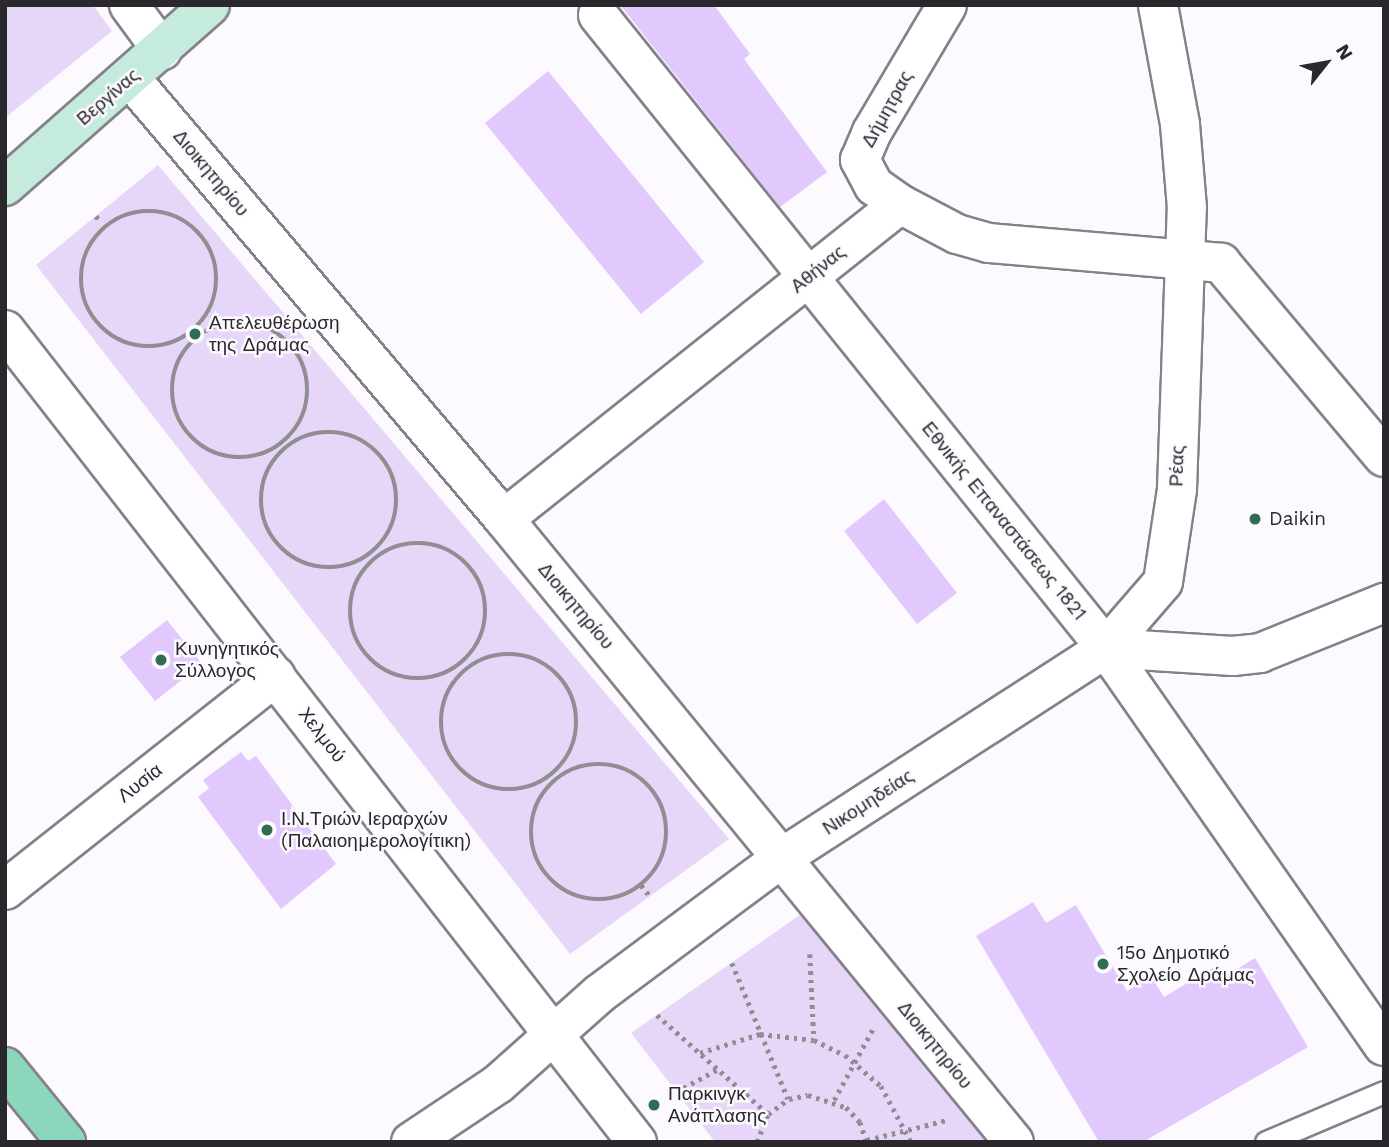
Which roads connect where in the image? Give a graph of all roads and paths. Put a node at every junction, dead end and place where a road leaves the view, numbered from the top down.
1 (129, 5) edge
2 (209, 5) edge
3 (947, 5) edge
4 (1166, 8) edge
5 (598, 15) dead end
6 (162, 50) junction
7 (130, 78) junction
8 (5, 186) edge
9 (900, 204) junction
10 (96, 216) dead end
11 (100, 221) dead end
12 (1186, 261) junction
13 (809, 277) junction
14 (5, 330) edge
15 (191, 333) junction
16 (196, 339) junction
17 (1371, 415) edge
18 (284, 447) junction
19 (1384, 457) edge
20 (504, 519) junction
21 (373, 556) junction
22 (1384, 603) edge
23 (1106, 648) junction
24 (461, 664) junction
25 (465, 669) junction
26 (276, 676) junction
27 (553, 777) junction
28 (783, 857) junction
29 (641, 885) junction
30 (5, 890) edge
31 (650, 896) dead end
32 (809, 945) dead end
33 (732, 963) dead end
34 (657, 1015) dead end
35 (877, 1021) dead end
36 (554, 1034) junction
37 (760, 1034) junction
38 (814, 1040) junction
39 (1384, 1046) edge
40 (700, 1053) junction
41 (855, 1062) junction
42 (5, 1067) edge
43 (718, 1069) junction
44 (676, 1092) dead end
45 (1384, 1092) edge
46 (788, 1099) junction
47 (834, 1100) junction
48 (768, 1114) junction
49 (953, 1118) dead end
50 (907, 1130) junction
51 (867, 1141) edge
52 (66, 1142) edge
53 (411, 1142) edge
54 (637, 1142) edge
55 (757, 1142) edge
56 (911, 1142) edge
57 (1014, 1142) edge
58 (1266, 1142) edge

1 - 6 street
2 - 6 main road, Βεργίνας
3 - 9 street, Δήμητρας
4 - 12 street
5 - 13 street, Εθνικής Επαναστάσεως 1821
6 - 7 main road, Βεργίνας
7 - 8 main road, Βεργίνας
7 - 20 street, Διοικητηρίου
9 - 12 street
9 - 13 street, Αθήνας
10 - 11 path
12 - 17 street
12 - 23 street, Ρέας
13 - 20 street, Αθήνας
13 - 23 street, Εθνικής Επαναστάσεως 1821
14 - 26 street, Χελμού
15 - 15 path
15 - 16 path
16 - 18 path
16 - 18 path
17 - 19 street
18 - 21 path
18 - 21 path
20 - 28 street, Διοικητηρίου
21 - 24 path
21 - 24 path
22 - 23 street
23 - 28 street, Νικομηδείας
23 - 39 street, Εθνικής Επαναστάσεως 1821
24 - 25 path
25 - 27 path
25 - 27 path
26 - 30 street, Λυσία
26 - 36 street, Χελμού
27 - 29 path
27 - 29 path
28 - 36 street, Νικομηδείας
28 - 57 street, Διοικητηρίου
29 - 31 path
32 - 38 path
33 - 37 path
34 - 40 path
35 - 41 path
36 - 53 street, Νικομηδείας
36 - 54 street, Χελμού
37 - 38 path
37 - 40 path
37 - 46 path
38 - 41 path
40 - 43 path
41 - 47 path
41 - 50 path
42 - 52 main road
43 - 44 path
43 - 48 path
45 - 58 lane
46 - 47 path
46 - 48 path
47 - 51 path
48 - 55 path
49 - 50 path
50 - 51 path
50 - 56 path

